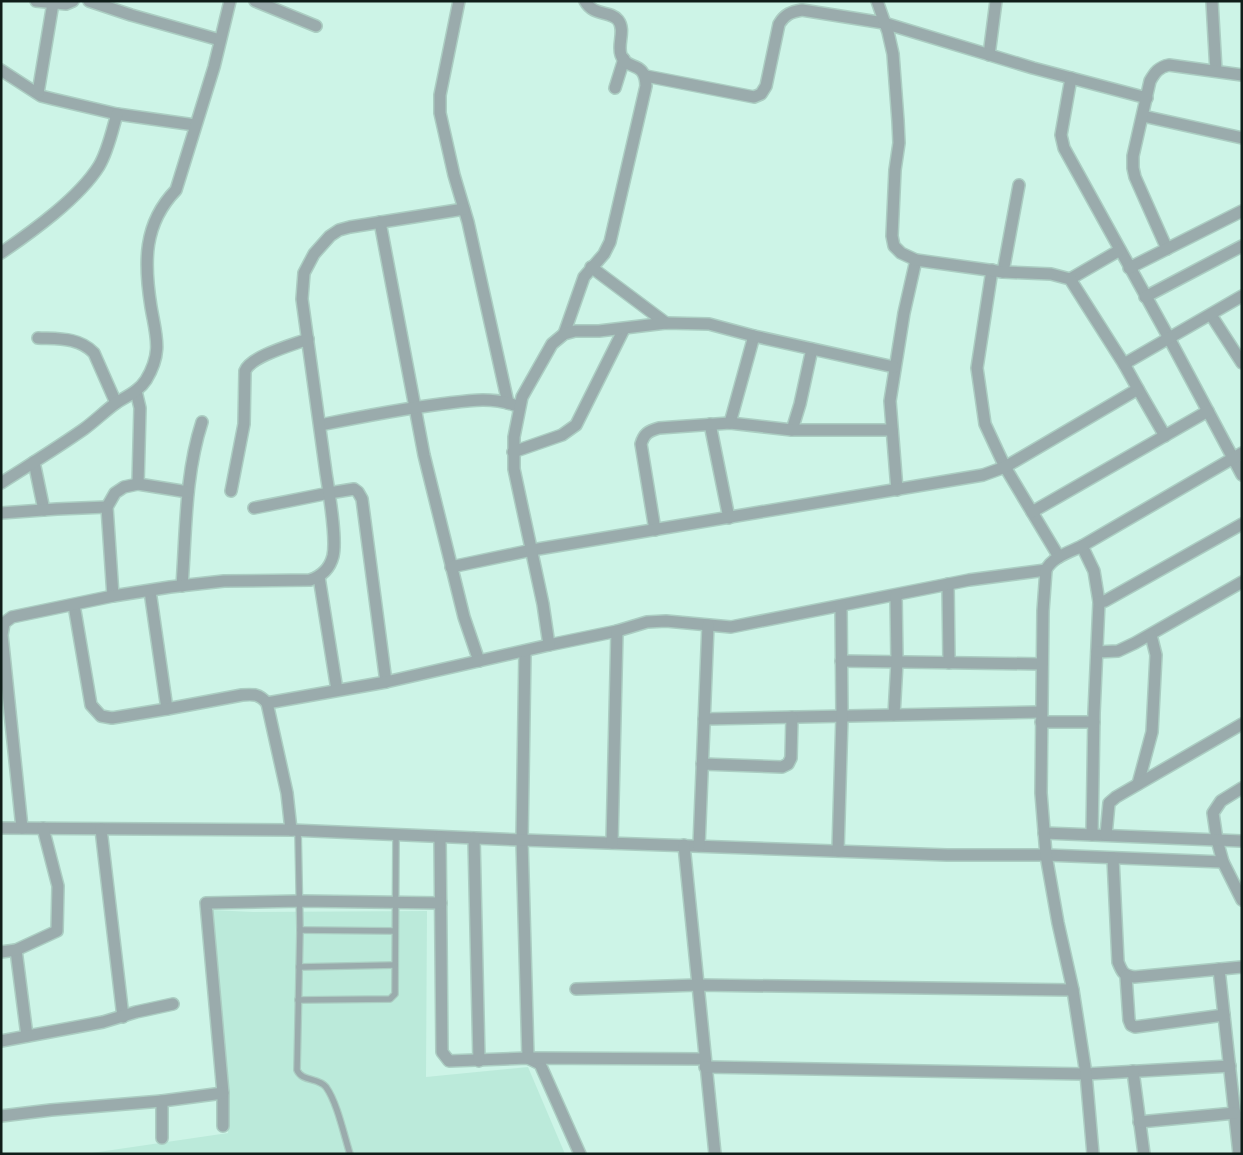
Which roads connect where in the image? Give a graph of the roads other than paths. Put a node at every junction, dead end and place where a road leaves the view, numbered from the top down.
1 (36, 1) edge
2 (73, 1) edge
3 (90, 1) edge
4 (230, 1) edge
5 (255, 1) edge
6 (459, 1) edge
7 (585, 1) edge
8 (877, 1) edge
9 (996, 1) edge
10 (1212, 1) edge
11 (53, 3) junction
12 (884, 23) junction
13 (316, 26) dead end
14 (220, 40) junction
15 (989, 55) junction
16 (624, 59) junction
17 (1, 70) edge
18 (1216, 72) junction
19 (1242, 75) edge
20 (646, 76) junction
21 (1071, 78) junction
22 (615, 88) dead end
23 (38, 93) junction
24 (1147, 98) junction
25 (117, 114) junction
26 (1143, 116) junction
27 (195, 125) junction
28 (1242, 138) edge
29 (1019, 185) dead end
30 (464, 210) junction
31 (1242, 211) edge
32 (380, 222) junction
33 (1242, 246) edge
34 (1167, 249) junction
35 (1120, 250) junction
36 (1, 253) edge
37 (916, 260) junction
38 (591, 267) junction
39 (1130, 268) junction
40 (997, 271) junction
41 (1070, 279) junction
42 (1242, 296) edge
43 (1146, 297) junction
44 (1211, 315) junction
45 (666, 323) junction
46 (624, 328) junction
47 (564, 334) junction
48 (754, 336) junction
49 (38, 338) dead end
50 (1169, 338) junction
51 (308, 340) junction
52 (812, 349) junction
53 (1242, 363) edge
54 (1124, 364) junction
55 (894, 367) junction
56 (1138, 388) junction
57 (136, 391) junction
58 (116, 403) junction
59 (508, 403) junction
60 (415, 407) junction
61 (520, 407) junction
62 (1208, 411) junction
63 (202, 422) dead end
64 (730, 423) junction
65 (710, 424) junction
66 (320, 425) junction
67 (792, 430) junction
68 (892, 430) junction
69 (1165, 436) junction
70 (513, 452) junction
71 (1237, 455) edge
72 (34, 462) junction
73 (1005, 467) junction
74 (1242, 475) edge
75 (1, 483) edge
76 (138, 484) junction
77 (897, 490) junction
78 (231, 491) dead end
79 (188, 492) junction
80 (329, 492) junction
81 (107, 507) junction
82 (254, 508) dead end
83 (44, 510) junction
84 (1032, 512) junction
85 (1, 513) edge
86 (729, 518) junction
87 (1242, 524) edge
88 (655, 530) junction
89 (1082, 546) junction
90 (532, 550) junction
91 (1059, 557) junction
92 (451, 567) junction
93 (1046, 570) junction
94 (319, 577) junction
95 (948, 584) junction
96 (1241, 585) edge
97 (182, 586) junction
98 (150, 591) junction
99 (896, 594) junction
100 (113, 596) junction
101 (1099, 602) junction
102 (74, 605) junction
103 (840, 606) junction
104 (2, 618) edge
105 (708, 625) junction
106 (618, 631) junction
107 (1151, 634) junction
108 (549, 645) junction
109 (525, 651) junction
110 (1097, 652) junction
111 (479, 661) junction
112 (841, 661) junction
113 (897, 662) junction
114 (949, 663) junction
115 (1042, 664) junction
116 (386, 682) junction
117 (337, 690) junction
118 (267, 704) junction
119 (167, 710) junction
120 (894, 715) junction
121 (842, 716) junction
122 (792, 717) junction
123 (1041, 717) junction
124 (704, 719) junction
125 (1094, 722) junction
126 (1242, 724) edge
127 (702, 764) junction
128 (1138, 784) junction
129 (1242, 788) edge
130 (1, 828) edge
131 (22, 828) junction
132 (43, 828) junction
133 (101, 829) junction
134 (294, 830) junction
135 (1044, 833) junction
136 (396, 835) junction
137 (1092, 835) junction
138 (1106, 836) junction
139 (440, 837) junction
140 (474, 838) junction
141 (522, 840) junction
142 (1217, 840) junction
143 (1242, 841) edge
144 (612, 843) junction
145 (684, 845) junction
146 (699, 846) junction
147 (838, 851) junction
148 (1046, 855) junction
149 (1113, 858) junction
150 (1223, 862) junction
151 (1242, 900) edge
152 (300, 901) junction
153 (395, 902) junction
154 (441, 903) junction
155 (300, 930) junction
156 (395, 931) junction
157 (16, 950) junction
158 (1, 952) edge
159 (395, 965) junction
160 (299, 967) junction
161 (1242, 967) edge
162 (1219, 969) junction
163 (1126, 976) junction
164 (698, 985) junction
165 (576, 989) dead end
166 (1073, 990) junction
167 (298, 1000) junction
168 (173, 1004) dead end
169 (1224, 1015) junction
170 (123, 1017) junction
171 (27, 1036) junction
172 (1, 1041) edge
173 (528, 1058) junction
174 (479, 1061) junction
175 (705, 1063) junction
176 (1230, 1066) junction
177 (1133, 1071) junction
178 (1086, 1074) junction
179 (223, 1093) junction
180 (162, 1101) junction
181 (1235, 1113) junction
182 (1, 1116) edge
183 (1139, 1122) junction
184 (223, 1126) dead end
185 (162, 1138) dead end
186 (350, 1154) edge
187 (580, 1154) edge
188 (715, 1154) edge
189 (1093, 1154) edge
190 (1144, 1154) edge
191 (1239, 1154) edge

1 - 11 street
2 - 11 street
3 - 14 street
4 - 14 street
5 - 13 street
6 - 30 street
7 - 16 street
8 - 12 street
9 - 15 street
10 - 18 street
11 - 23 street
12 - 15 street
12 - 20 street
12 - 37 street
14 - 27 street
15 - 21 street
16 - 20 street
16 - 22 street
17 - 23 street
18 - 19 street
18 - 24 street
20 - 38 street
21 - 24 street
21 - 35 street
23 - 25 street
24 - 26 street
25 - 27 street
25 - 36 street
26 - 28 street
26 - 34 street
27 - 57 street
29 - 40 street
30 - 32 street
30 - 59 street
31 - 34 street
32 - 51 street
32 - 60 street
33 - 43 street
34 - 39 street
35 - 39 street
35 - 41 street
37 - 40 street
37 - 55 street
38 - 45 street
38 - 47 street
39 - 43 street
40 - 41 street
40 - 73 street
41 - 54 street
42 - 44 street
43 - 50 street
44 - 50 street
44 - 53 street
45 - 46 street
45 - 48 street
46 - 47 street
46 - 70 street
47 - 61 street
48 - 52 street
48 - 64 street
49 - 58 street
50 - 54 street
50 - 62 street
51 - 66 street
51 - 78 street
52 - 55 street
52 - 67 street
54 - 56 street
55 - 68 street
56 - 69 street
56 - 73 street
57 - 58 street
57 - 76 street
58 - 72 street
59 - 60 street
59 - 61 street
60 - 66 street
60 - 92 street
61 - 70 street
62 - 69 street
62 - 71 street
63 - 79 street
64 - 65 street
64 - 67 street
65 - 86 street
65 - 88 street
66 - 80 street
67 - 68 street
68 - 77 street
69 - 84 street
70 - 90 street
71 - 74 street
71 - 89 street
72 - 75 street
72 - 83 street
73 - 77 street
73 - 84 street
76 - 79 street
76 - 81 street
77 - 86 street
79 - 97 street
80 - 82 street
80 - 94 street
80 - 116 street
81 - 83 street
81 - 100 street
83 - 85 street
84 - 91 street
86 - 88 street
87 - 101 street
88 - 90 street
89 - 91 street
89 - 101 street
90 - 92 street
90 - 108 street
91 - 93 street
92 - 111 street
93 - 95 street
93 - 115 street
94 - 97 street
94 - 117 street
95 - 99 street
95 - 114 street
96 - 107 street
97 - 98 street
98 - 100 street
98 - 119 street
99 - 103 street
99 - 113 street
100 - 102 street
101 - 110 street
102 - 104 street
102 - 119 street
103 - 105 street
103 - 112 street
104 - 131 street
105 - 106 street
105 - 124 street
106 - 108 street
106 - 144 street
107 - 110 street
107 - 128 street
108 - 109 street
109 - 111 street
109 - 141 street
110 - 125 street
111 - 116 street
112 - 113 street
112 - 121 street
113 - 114 street
113 - 120 street
114 - 115 street
115 - 123 street
116 - 117 street
117 - 118 street
118 - 119 street
118 - 134 street
120 - 121 street
120 - 123 street
121 - 122 street
121 - 147 street
122 - 124 street
122 - 127 street
123 - 125 street
123 - 135 street
124 - 127 street
125 - 137 street
126 - 128 street
127 - 146 street
128 - 138 street
129 - 142 street
130 - 131 street
131 - 132 street
132 - 133 street
132 - 157 street
133 - 134 street
133 - 170 street
134 - 136 street
134 - 152 lane
135 - 137 street
135 - 148 street
136 - 139 street
136 - 153 lane
137 - 138 street
138 - 142 street
139 - 140 street
139 - 154 street
140 - 141 street
140 - 174 street
141 - 144 street
141 - 173 street
142 - 143 street
142 - 150 street
144 - 145 street
145 - 146 street
145 - 164 street
146 - 147 street
147 - 148 street
148 - 149 street
148 - 166 street
149 - 150 street
149 - 163 street
150 - 151 street
152 - 153 street
152 - 155 lane
152 - 179 street
153 - 154 street
153 - 156 lane
154 - 174 street
155 - 156 lane
155 - 160 lane
156 - 159 lane
157 - 158 street
157 - 171 street
159 - 160 lane
159 - 167 lane
160 - 167 lane
161 - 162 street
162 - 163 street
162 - 169 street
163 - 169 street
164 - 165 street
164 - 166 street
164 - 175 street
166 - 178 street
167 - 186 lane
168 - 170 street
169 - 176 street
170 - 171 street
171 - 172 street
173 - 174 street
173 - 175 street
173 - 187 street
175 - 178 street
175 - 188 street
176 - 177 street
176 - 181 street
177 - 178 street
177 - 183 street
178 - 189 street
179 - 180 street
179 - 184 street
180 - 182 street
180 - 185 street
181 - 183 street
181 - 191 street
183 - 190 street

